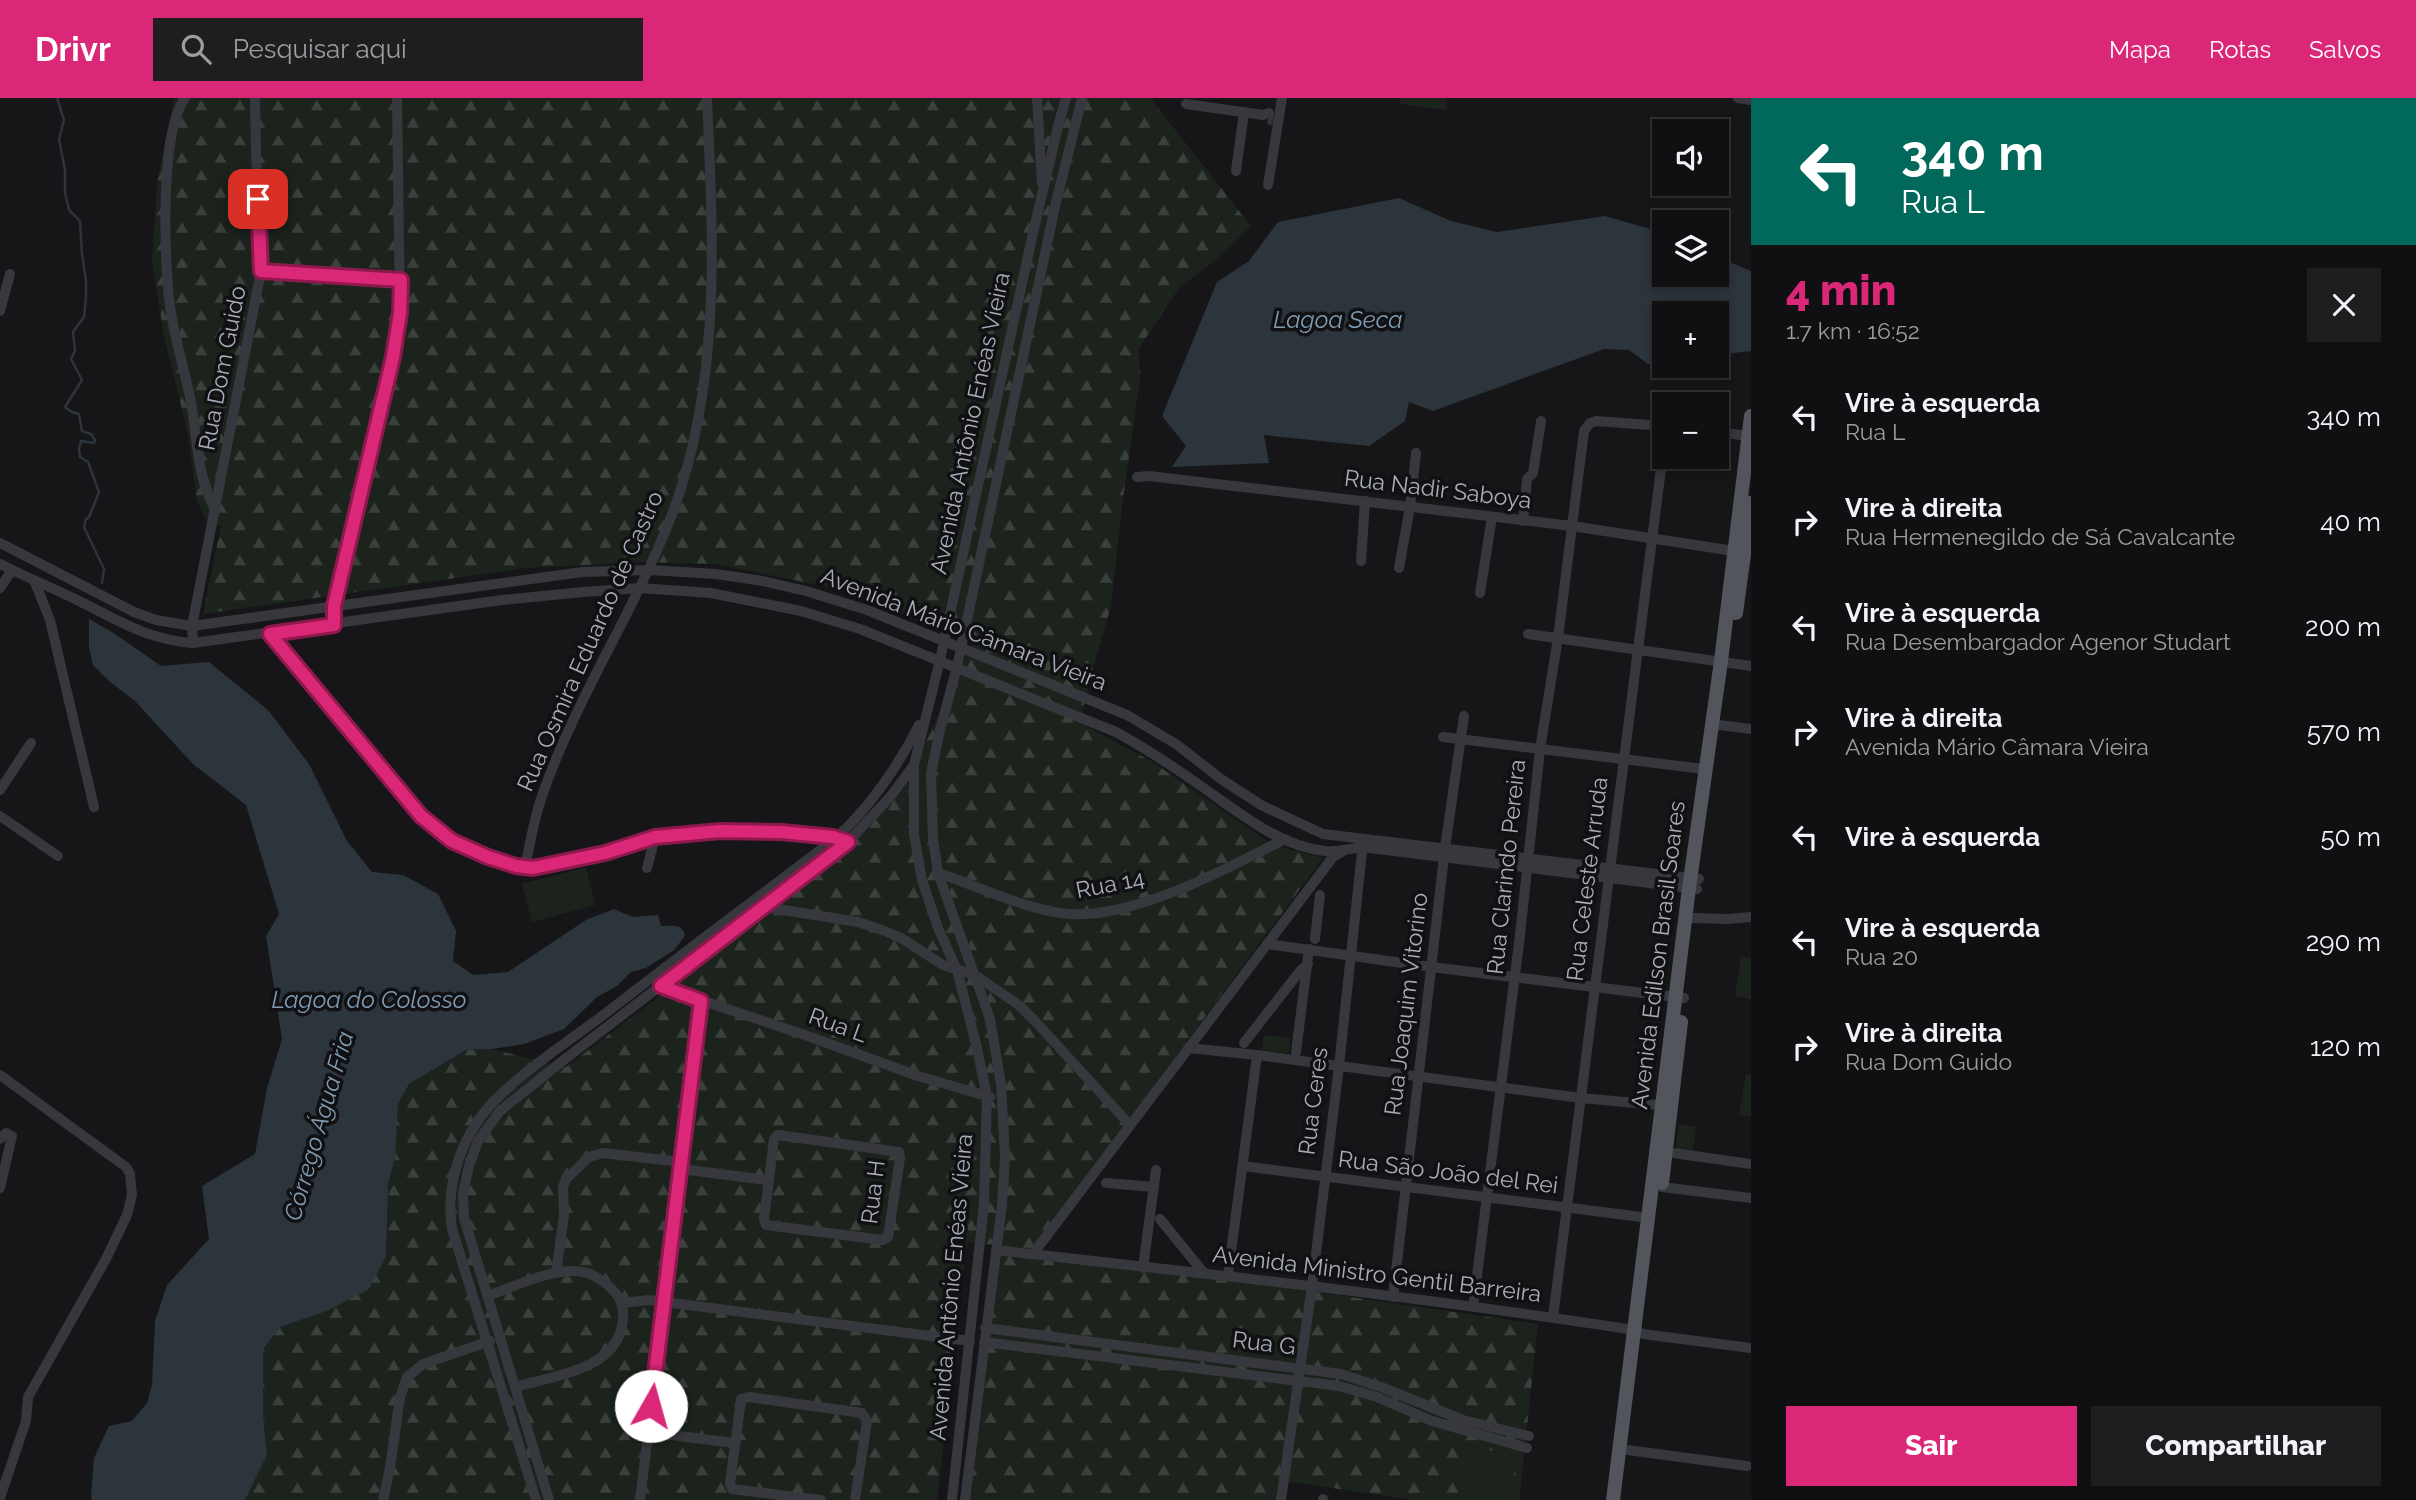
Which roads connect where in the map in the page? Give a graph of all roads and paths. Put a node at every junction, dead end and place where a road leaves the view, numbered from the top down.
1 (185, 98) edge
2 (256, 98) edge
3 (397, 98) edge
4 (706, 98) edge
5 (1037, 98) edge
6 (1066, 98) edge
7 (1082, 98) edge
8 (1283, 98) edge
9 (1738, 98) edge
10 (1751, 100) edge
11 (1186, 104) dead end
12 (1244, 112) junction
13 (1272, 117) junction
14 (1236, 171) dead end
15 (1268, 185) dead end
16 (1043, 193) junction
17 (261, 271) junction
18 (10, 274) dead end
19 (401, 280) junction
20 (0, 311) edge
21 (1751, 416) edge
22 (1541, 421) dead end
23 (1652, 425) edge
24 (1729, 434) edge
25 (1749, 436) junction
26 (1416, 453) dead end
27 (1661, 469) edge
28 (1138, 477) dead end
29 (1365, 501) junction
30 (1751, 503) edge
31 (1410, 507) junction
32 (216, 510) junction
33 (1493, 517) junction
34 (1522, 521) junction
35 (1572, 526) junction
36 (1652, 537) junction
37 (0, 542) edge
38 (1741, 555) edge
39 (1361, 561) dead end
40 (0, 564) edge
41 (1399, 568) dead end
42 (12, 570) junction
43 (650, 570) junction
44 (34, 580) junction
45 (0, 588) edge
46 (639, 588) junction
47 (1480, 593) dead end
48 (334, 606) junction
49 (334, 625) junction
50 (192, 626) junction
51 (270, 634) junction
52 (1528, 634) dead end
53 (1558, 638) junction
54 (943, 641) junction
55 (193, 643) junction
56 (960, 648) junction
57 (1638, 649) junction
58 (940, 660) junction
59 (1725, 662) junction
60 (1751, 666) edge
61 (957, 667) junction
62 (929, 707) junction
63 (1464, 716) dead end
64 (1725, 726) junction
65 (1751, 729) edge
66 (1443, 737) dead end
67 (1460, 740) junction
68 (31, 743) dead end
69 (1540, 750) junction
70 (1623, 760) junction
71 (914, 765) junction
72 (1704, 769) junction
73 (0, 790) edge
74 (94, 807) dead end
75 (0, 816) edge
76 (655, 837) junction
77 (836, 838) junction
78 (1285, 839) junction
79 (1361, 841) junction
80 (848, 842) junction
81 (1345, 850) junction
82 (1445, 852) junction
83 (58, 856) dead end
84 (1527, 863) junction
85 (525, 868) junction
86 (647, 868) dead end
87 (938, 873) junction
88 (1609, 873) junction
89 (1694, 884) junction
90 (1320, 895) dead end
91 (765, 907) junction
92 (1751, 917) edge
93 (1693, 918) junction
94 (1267, 944) junction
95 (1313, 946) junction
96 (1349, 956) junction
97 (1308, 964) junction
98 (1431, 967) junction
99 (957, 970) junction
100 (975, 975) junction
101 (1515, 977) junction
102 (661, 986) junction
103 (1595, 988) junction
104 (1679, 997) junction
105 (701, 1001) junction
106 (1244, 1043) dead end
107 (1188, 1048) junction
108 (1296, 1052) dead end
109 (1257, 1055) junction
110 (1339, 1066) junction
111 (0, 1075) edge
112 (1419, 1077) junction
113 (1501, 1087) junction
114 (986, 1096) junction
115 (1581, 1098) junction
116 (1003, 1101) junction
117 (1667, 1106) junction
118 (1129, 1124) junction
119 (0, 1139) edge
120 (1666, 1152) junction
121 (1751, 1164) edge
122 (681, 1166) junction
123 (1243, 1166) junction
124 (1156, 1170) dead end
125 (1325, 1178) junction
126 (767, 1180) junction
127 (1105, 1183) dead end
128 (1154, 1187) junction
129 (1662, 1187) junction
130 (0, 1188) edge
131 (1406, 1188) junction
132 (1751, 1198) edge
133 (1487, 1199) junction
134 (1567, 1208) junction
135 (1160, 1219) dead end
136 (1648, 1219) junction
137 (996, 1250) junction
138 (1033, 1254) junction
139 (1143, 1268) junction
140 (1203, 1272) junction
141 (556, 1273) junction
142 (1228, 1275) junction
143 (1312, 1286) junction
144 (487, 1296) junction
145 (1393, 1297) junction
146 (664, 1302) junction
147 (622, 1303) junction
148 (1473, 1307) junction
149 (1553, 1317) junction
150 (985, 1328) junction
151 (1638, 1332) junction
152 (501, 1338) junction
153 (970, 1340) junction
154 (984, 1342) junction
155 (486, 1343) junction
156 (1751, 1349) edge
157 (1297, 1374) junction
158 (515, 1387) junction
159 (648, 1432) junction
160 (1524, 1441) dead end
161 (734, 1443) junction
162 (1624, 1449) junction
163 (1748, 1466) dead end
164 (0, 1498) edge
165 (383, 1500) edge
166 (536, 1500) edge
167 (549, 1500) edge
168 (640, 1500) edge
169 (821, 1500) edge
170 (855, 1500) edge
171 (951, 1500) edge
172 (965, 1500) edge
173 (1281, 1500) edge
174 (1613, 1500) edge
175 (1622, 1500) edge

1 - 32 street
2 - 17 street, Rua Dom Guido
3 - 19 street
4 - 43 street, Rua Osmira Eduardo de Castro
5 - 16 street
6 - 16 street, Avenida Antônio Enéas Vieira
7 - 56 street, Avenida Antônio Enéas Vieira
8 - 13 street
9 - 10 street
11 - 12 street
12 - 13 street
12 - 14 street
13 - 15 street
16 - 54 street, Avenida Antônio Enéas Vieira
17 - 19 street
17 - 32 street, Rua Dom Guido
18 - 20 street
19 - 48 street
21 - 25 main road, Avenida Edilson Brasil Soares
22 - 34 street
23 - 35 street, Rua Clarindo Pereira
24 - 25 street
25 - 38 main road, Avenida Edilson Brasil Soares
26 - 31 street
27 - 36 street, Rua Celeste Arruda
28 - 29 street, Rua Nadir Saboya
29 - 31 street, Rua Nadir Saboya
29 - 39 street
30 - 38 main road, Avenida Edilson Brasil Soares
31 - 33 street, Rua Nadir Saboya
31 - 41 street
32 - 50 street, Rua Dom Guido
33 - 34 street, Rua Nadir Saboya
33 - 47 street
34 - 35 street, Rua Nadir Saboya
35 - 36 street, Rua Nadir Saboya
35 - 53 street, Rua Clarindo Pereira
36 - 38 street, Rua Nadir Saboya
36 - 57 street, Rua Celeste Arruda
37 - 50 street, Avenida Mário Câmara Vieira
38 - 59 main road, Avenida Edilson Brasil Soares
40 - 42 street, Avenida Mário Câmara Vieira
42 - 44 street, Avenida Mário Câmara Vieira
42 - 45 street
43 - 46 street, Rua Osmira Eduardo de Castro
43 - 48 street, Avenida Mário Câmara Vieira
43 - 54 street, Avenida Mário Câmara Vieira
44 - 55 street, Avenida Mário Câmara Vieira
44 - 74 street
46 - 49 street, Avenida Mário Câmara Vieira
46 - 58 street, Avenida Mário Câmara Vieira
46 - 85 street, Rua Osmira Eduardo de Castro
48 - 49 street
48 - 50 street, Avenida Mário Câmara Vieira
49 - 51 street, Avenida Mário Câmara Vieira
50 - 55 street, Rua Dom Guido
51 - 55 street, Avenida Mário Câmara Vieira
51 - 85 street
52 - 53 street
53 - 57 street
53 - 69 street, Rua Clarindo Pereira
54 - 56 street, Avenida Mário Câmara Vieira
54 - 58 street, Avenida Antônio Enéas Vieira
56 - 61 street, Avenida Antônio Enéas Vieira
56 - 79 street, Avenida Mário Câmara Vieira
57 - 59 street
57 - 70 street, Rua Celeste Arruda
58 - 61 street, Avenida Mário Câmara Vieira
58 - 62 street, Avenida Antônio Enéas Vieira
59 - 60 street
59 - 64 main road, Avenida Edilson Brasil Soares
59 - 72 main road, Avenida Edilson Brasil Soares
61 - 78 street, Avenida Mário Câmara Vieira
61 - 87 street, Avenida Antônio Enéas Vieira
62 - 71 street, Avenida Antônio Enéas Vieira
62 - 77 street
63 - 67 street, Rua Joaquim Vitorino
64 - 65 street
64 - 89 main road, Avenida Edilson Brasil Soares
66 - 67 street
67 - 69 street
67 - 82 street, Rua Joaquim Vitorino
68 - 73 street
69 - 70 street
69 - 84 street, Rua Clarindo Pereira
70 - 72 street
70 - 88 street, Rua Celeste Arruda
71 - 80 street
71 - 99 street, Avenida Antônio Enéas Vieira
72 - 89 main road, Avenida Edilson Brasil Soares
75 - 83 street
76 - 77 street
76 - 85 street
76 - 86 street
77 - 80 street
77 - 155 street
78 - 81 street, Avenida Mário Câmara Vieira
78 - 87 street, Rua 14
79 - 81 street
79 - 82 street, Avenida Mário Câmara Vieira
79 - 96 street, Rua Ceres
80 - 91 street
81 - 94 street
82 - 84 street, Avenida Mário Câmara Vieira
82 - 98 street, Rua Joaquim Vitorino
84 - 88 street, Avenida Mário Câmara Vieira
84 - 101 street, Rua Clarindo Pereira
87 - 100 street, Avenida Antônio Enéas Vieira
88 - 89 street, Avenida Mário Câmara Vieira
88 - 103 street, Rua Celeste Arruda
89 - 93 main road, Avenida Edilson Brasil Soares
89 - 104 main road, Avenida Edilson Brasil Soares
90 - 95 street
91 - 99 street
91 - 102 street
92 - 93 street
93 - 104 main road, Avenida Edilson Brasil Soares
94 - 95 street
94 - 107 street
95 - 96 street
95 - 97 street
96 - 98 street
96 - 110 street, Rua Ceres
97 - 106 street
97 - 108 street
98 - 101 street
98 - 112 street, Rua Joaquim Vitorino
99 - 100 street
99 - 114 street, Avenida Antônio Enéas Vieira
100 - 116 street, Avenida Antônio Enéas Vieira
100 - 118 street
101 - 103 street
101 - 113 street, Rua Clarindo Pereira
102 - 105 street, Rua L
102 - 144 street
103 - 104 street
103 - 115 street, Rua Celeste Arruda
104 - 117 main road, Avenida Edilson Brasil Soares
105 - 114 street, Rua L
105 - 122 street
107 - 109 street
107 - 118 street
109 - 110 street
109 - 123 street
110 - 112 street
110 - 125 street, Rua Ceres
111 - 164 street
112 - 113 street
112 - 131 street, Rua Joaquim Vitorino
113 - 115 street
113 - 133 street, Rua Clarindo Pereira
114 - 116 street, Rua L
114 - 153 street, Avenida Antônio Enéas Vieira
115 - 117 street
115 - 134 street, Rua Celeste Arruda
116 - 137 street, Avenida Antônio Enéas Vieira
117 - 120 main road, Avenida Edilson Brasil Soares
117 - 136 main road, Avenida Edilson Brasil Soares
118 - 138 street
119 - 130 street
120 - 121 street
120 - 129 main road, Avenida Edilson Brasil Soares
122 - 126 street
122 - 141 street
122 - 146 street
123 - 125 street, Rua São João del Rei
123 - 142 street
124 - 128 street
125 - 131 street, Rua São João del Rei
125 - 143 street, Rua Ceres
126 - 126 street, Rua H
127 - 128 street
128 - 139 street
129 - 132 street
129 - 151 main road, Avenida Edilson Brasil Soares
131 - 133 street, Rua São João del Rei
131 - 145 street, Rua Joaquim Vitorino
133 - 134 street, Rua São João del Rei
133 - 148 street, Rua Clarindo Pereira
134 - 136 street, Rua São João del Rei
134 - 149 street, Rua Celeste Arruda
135 - 140 street
136 - 151 main road, Avenida Edilson Brasil Soares
137 - 138 street, Avenida Ministro Gentil Barreira
137 - 150 street, Avenida Antônio Enéas Vieira
138 - 139 street, Avenida Ministro Gentil Barreira
139 - 140 street, Avenida Ministro Gentil Barreira
140 - 142 street, Avenida Ministro Gentil Barreira
141 - 144 street
141 - 147 street
142 - 143 street, Avenida Ministro Gentil Barreira
143 - 145 street, Avenida Ministro Gentil Barreira
143 - 157 street, Rua Ceres
144 - 152 street
145 - 148 street, Avenida Ministro Gentil Barreira
146 - 147 street
146 - 153 street
146 - 159 street
147 - 158 street
148 - 149 street, Avenida Ministro Gentil Barreira
149 - 151 street, Avenida Ministro Gentil Barreira
150 - 154 street, Avenida Antônio Enéas Vieira
150 - 157 street, Rua G
151 - 156 street, Avenida Ministro Gentil Barreira
151 - 162 main road, Avenida Edilson Brasil Soares
152 - 155 street
152 - 158 street
153 - 171 street, Avenida Antônio Enéas Vieira
154 - 157 street, Rua G
154 - 172 street, Avenida Antônio Enéas Vieira
155 - 165 street
155 - 166 street
157 - 160 street, Rua G
157 - 173 street, Rua Ceres
158 - 167 street
159 - 161 street
159 - 168 street
161 - 169 street
161 - 170 street
162 - 163 street
162 - 174 main road, Avenida Edilson Brasil Soares
162 - 175 main road, Avenida Edilson Brasil Soares

